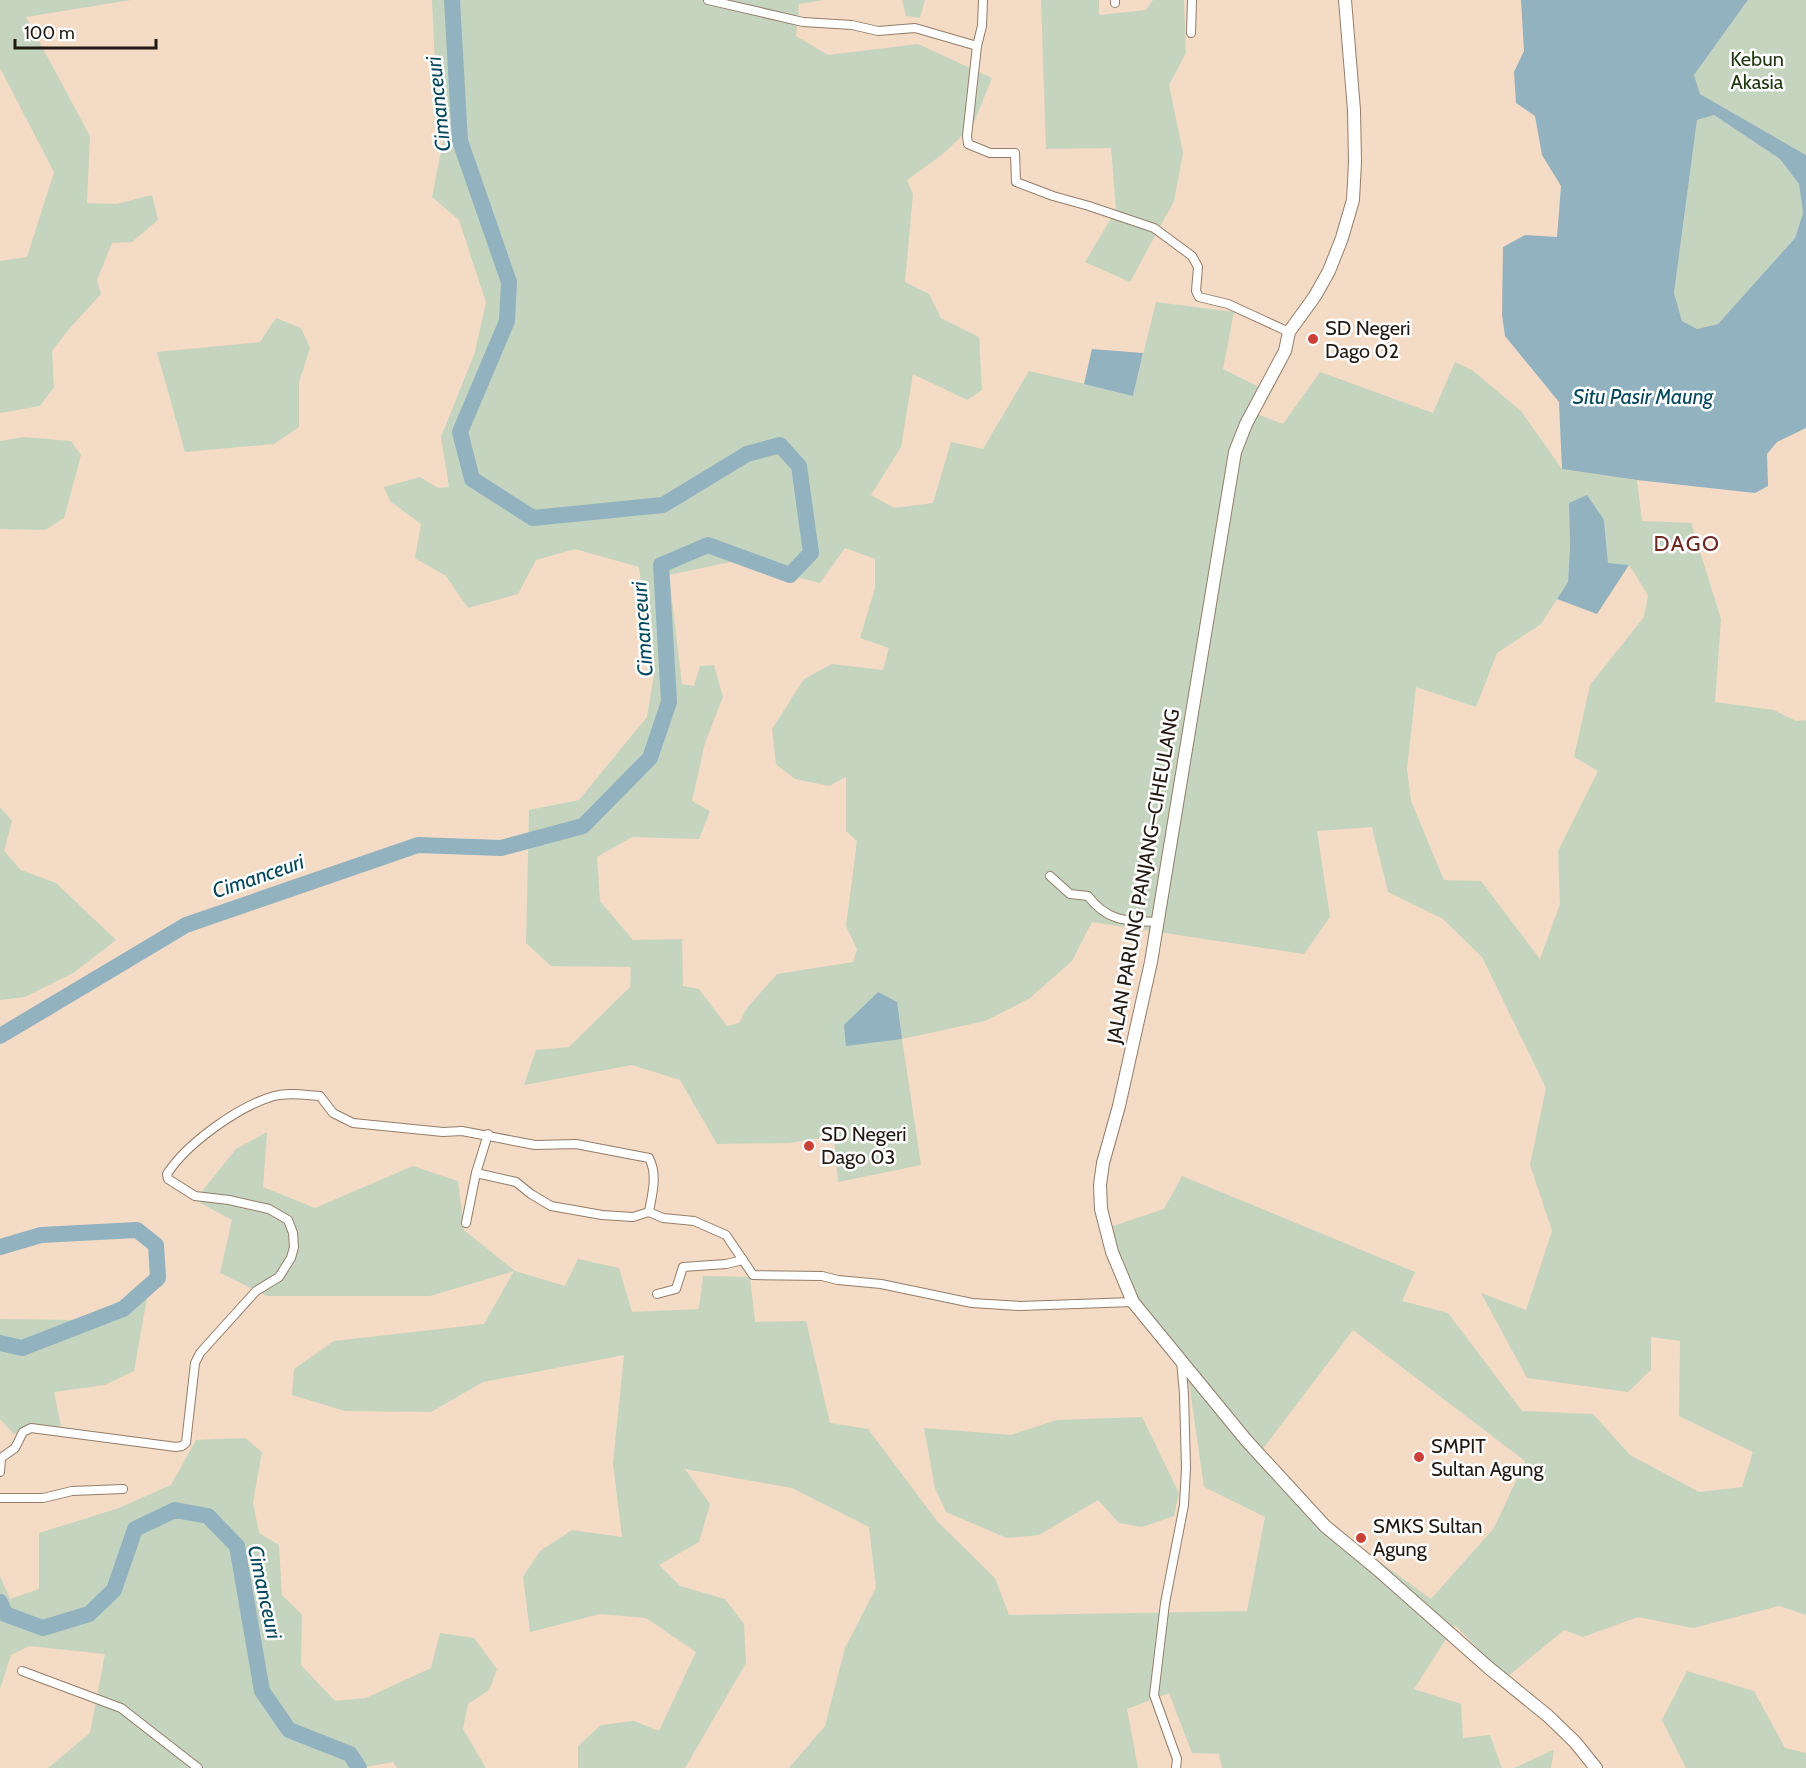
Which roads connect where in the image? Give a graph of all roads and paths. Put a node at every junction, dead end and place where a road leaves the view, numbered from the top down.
1 (708, 0) edge
2 (982, 0) edge
3 (1192, 0) edge
4 (1345, 0) edge
5 (1191, 33) dead end
6 (977, 46) junction
7 (1289, 332) junction
8 (1050, 876) dead end
9 (1157, 922) junction
10 (488, 1134) junction
11 (476, 1173) junction
12 (649, 1212) junction
13 (466, 1222) dead end
14 (743, 1260) junction
15 (657, 1293) dead end
16 (1133, 1302) junction
17 (1180, 1357) junction
18 (0, 1472) edge
19 (123, 1489) dead end
20 (0, 1498) edge
21 (22, 1671) dead end
22 (198, 1768) edge
23 (1176, 1768) edge
24 (1596, 1768) edge

1 - 6 street
2 - 6 street
3 - 5 street
4 - 7 street, JALAN PARUNG PANJANG–CIHEULANG
6 - 7 street
7 - 9 street, JALAN PARUNG PANJANG–CIHEULANG
8 - 9 street
9 - 16 street, JALAN PARUNG PANJANG–CIHEULANG
10 - 11 street
10 - 12 street
10 - 18 street
11 - 12 street
11 - 13 street
12 - 14 street
14 - 15 street
14 - 16 street
16 - 17 street, JALAN PARUNG PANJANG–CIHEULANG
17 - 23 street
17 - 24 street, JALAN PARUNG PANJANG–CIHEULANG
19 - 20 street
21 - 22 street

